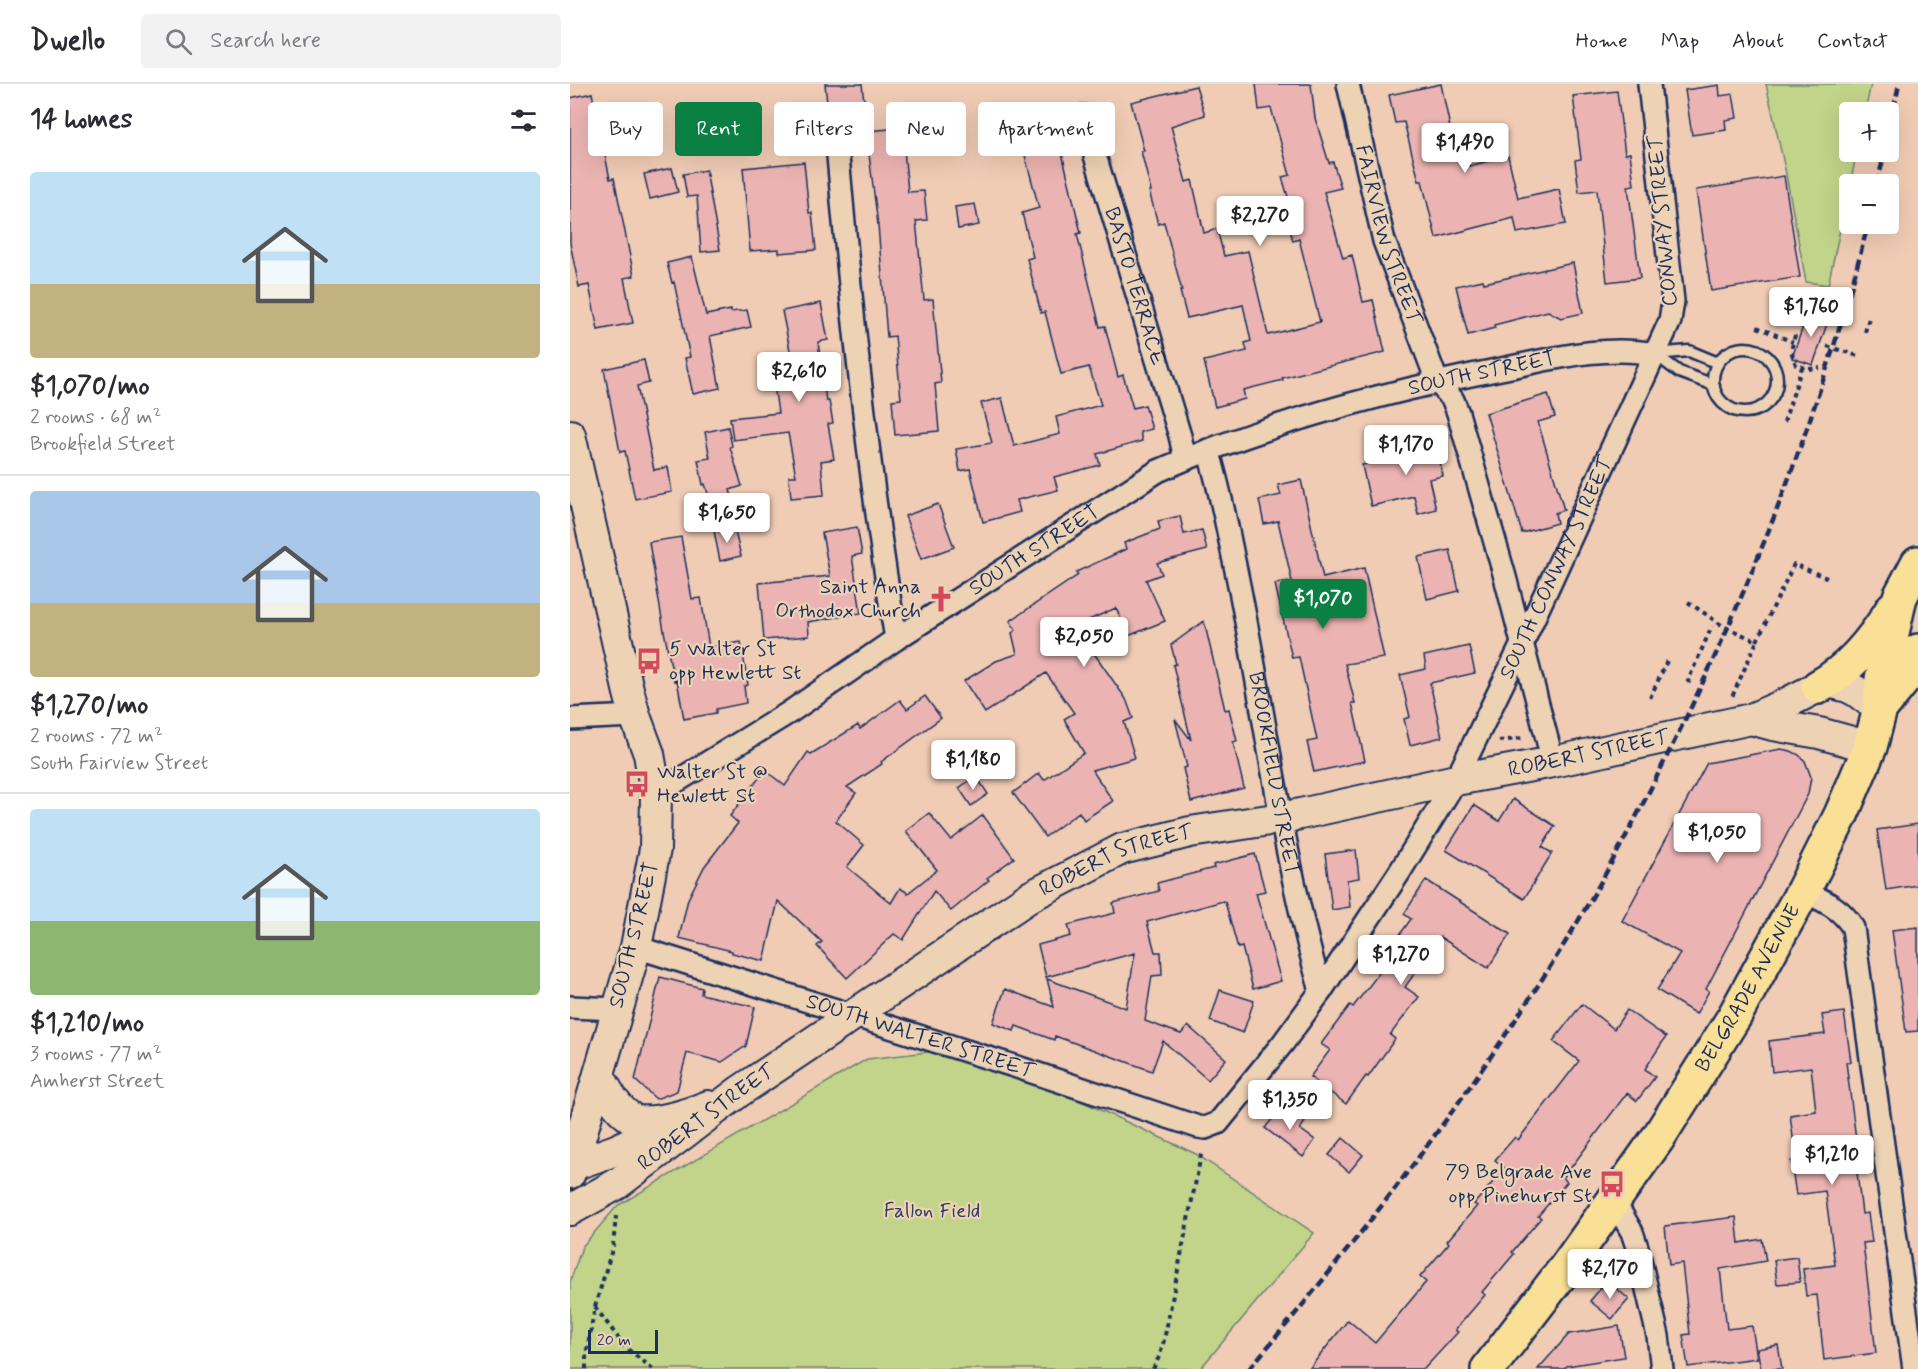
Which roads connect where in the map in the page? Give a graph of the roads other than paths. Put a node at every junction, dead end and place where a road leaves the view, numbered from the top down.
1 (1348, 84) edge
2 (1649, 84) edge
3 (838, 156) dead end
4 (1095, 156) edge
5 (1655, 354) junction
6 (1718, 363) junction
7 (1437, 381) junction
8 (1714, 385) junction
9 (571, 445) edge
10 (1208, 450) junction
11 (1185, 459) junction
12 (1918, 563) edge
13 (1900, 597) junction
14 (896, 639) junction
15 (1522, 644) junction
16 (1918, 651) edge
17 (1818, 687) junction
18 (1741, 708) junction
19 (1880, 709) junction
20 (635, 716) junction
21 (570, 719) edge
22 (1870, 747) junction
23 (1553, 762) junction
24 (1456, 780) junction
25 (656, 794) junction
26 (1282, 818) junction
27 (1803, 891) junction
28 (636, 947) junction
29 (1321, 991) junction
30 (570, 1007) edge
31 (617, 1009) junction
32 (852, 1016) junction
33 (599, 1075) junction
34 (740, 1091) junction
35 (694, 1112) junction
36 (1205, 1128) joint
37 (571, 1169) edge
38 (1614, 1201) junction
39 (570, 1210) edge
40 (1488, 1369) edge
41 (1662, 1369) edge
42 (1914, 1369) edge

1 - 7 street, FAIRVIEW STREET
2 - 5 street, CONWAY STREET
3 - 14 street
4 - 11 street, BASTO TERRACE
5 - 6 lane
5 - 7 street, SOUTH STREET
5 - 8 lane
5 - 15 street, SOUTH CONWAY STREET
6 - 8 lane
6 - 8 lane
7 - 10 street, SOUTH STREET
7 - 15 street, FAIRVIEW STREET
9 - 20 street
10 - 11 street, SOUTH STREET
10 - 26 street, BROOKFIELD STREET
11 - 14 street, SOUTH STREET
12 - 13 main road, BELGRADE AVENUE
13 - 17 main road
13 - 19 main road, BELGRADE AVENUE
14 - 25 street, SOUTH STREET
15 - 23 street, FAIRVIEW STREET
15 - 24 street, SOUTH CONWAY STREET
16 - 19 main road
17 - 18 street, ROBERT STREET
17 - 19 street
18 - 22 street, ROBERT STREET
18 - 23 street, ROBERT STREET
19 - 22 main road, BELGRADE AVENUE
20 - 21 street
20 - 25 street
22 - 27 main road, BELGRADE AVENUE
23 - 24 street, ROBERT STREET
24 - 26 street, ROBERT STREET
24 - 29 street, SOUTH CONWAY STREET
25 - 28 street, SOUTH STREET
26 - 29 street, BROOKFIELD STREET
26 - 32 street, ROBERT STREET
27 - 38 main road, BELGRADE AVENUE
27 - 42 street
28 - 31 street, SOUTH STREET
28 - 32 street, SOUTH WALTER STREET
29 - 36 street, SOUTH CONWAY STREET
30 - 31 street
31 - 33 street, SOUTH STREET
32 - 34 street, ROBERT STREET
32 - 36 street, SOUTH WALTER STREET
33 - 35 street
33 - 37 street, SOUTH STREET
34 - 35 street
34 - 39 street, ROBERT STREET
35 - 37 street, ROBERT STREET
38 - 40 main road, BELGRADE AVENUE
38 - 41 street

